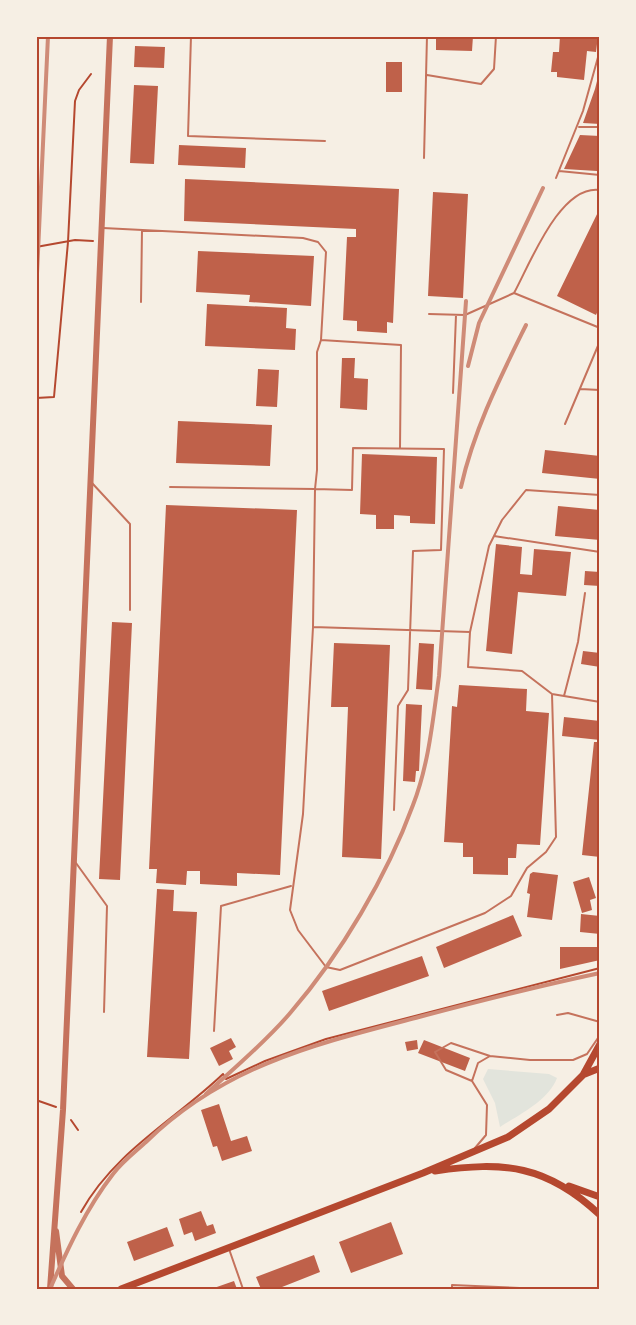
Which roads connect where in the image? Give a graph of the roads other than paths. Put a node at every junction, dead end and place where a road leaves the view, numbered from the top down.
1 (110, 36) edge
2 (191, 36) edge
3 (427, 36) edge
4 (496, 36) edge
5 (600, 50) edge
6 (426, 75) junction
7 (578, 127) junction
8 (600, 127) edge
9 (325, 141) dead end
10 (424, 158) dead end
11 (559, 171) junction
12 (600, 174) edge
13 (556, 178) dead end
14 (600, 190) edge
15 (103, 228) junction
16 (141, 229) junction
17 (514, 293) junction
18 (141, 302) dead end
19 (429, 314) dead end
20 (456, 314) junction
21 (600, 328) edge
22 (321, 340) junction
23 (600, 341) edge
24 (600, 347) edge
25 (580, 389) junction
26 (600, 390) edge
27 (453, 393) dead end
28 (565, 424) dead end
29 (400, 448) junction
30 (92, 482) junction
31 (170, 487) dead end
32 (315, 489) junction
33 (600, 495) edge
34 (494, 536) junction
35 (600, 552) edge
36 (585, 593) dead end
37 (130, 610) dead end
38 (313, 627) junction
39 (411, 631) junction
40 (470, 633) junction
41 (552, 694) junction
42 (564, 696) junction
43 (600, 702) edge
44 (394, 810) dead end
45 (75, 862) junction
46 (291, 886) junction
47 (104, 1012) dead end
48 (557, 1015) dead end
49 (600, 1022) edge
50 (214, 1031) dead end
51 (600, 1035) edge
52 (600, 1044) edge
53 (490, 1056) junction
54 (600, 1068) edge
55 (583, 1075) junction
56 (472, 1081) junction
57 (472, 1153) junction
58 (423, 1173) junction
59 (553, 1180) junction
60 (600, 1197) edge
61 (54, 1214) junction
62 (600, 1215) edge
63 (229, 1249) junction
64 (50, 1289) edge
65 (73, 1289) edge
66 (121, 1289) edge
67 (243, 1289) edge
68 (452, 1289) edge
69 (543, 1289) edge

1 - 15 street
2 - 9 lane
3 - 6 lane
4 - 6 lane
5 - 7 lane
6 - 10 lane
7 - 8 lane
7 - 11 lane
11 - 12 lane
11 - 13 lane
14 - 17 lane
15 - 16 lane
15 - 30 street
16 - 18 lane
16 - 22 lane
17 - 20 lane
17 - 21 lane
19 - 20 lane
20 - 27 lane
22 - 29 lane
22 - 32 lane
23 - 24 lane
24 - 25 lane
25 - 26 lane
25 - 28 lane
29 - 32 lane
29 - 39 lane
30 - 37 lane
30 - 45 street
31 - 32 lane
32 - 38 lane
33 - 34 lane
34 - 35 lane
34 - 40 lane
36 - 42 lane
38 - 39 lane
38 - 46 lane
39 - 40 lane
39 - 44 lane
40 - 41 lane
41 - 42 lane
41 - 46 lane
42 - 43 lane
45 - 47 lane
45 - 61 street
46 - 50 lane
48 - 49 lane
51 - 53 lane
52 - 55 main road
53 - 56 lane
53 - 56 lane
54 - 55 main road
55 - 57 main road
56 - 57 lane
57 - 58 main road
58 - 59 main road
58 - 63 main road
59 - 60 main road
59 - 62 main road
61 - 64 street
61 - 65 street
63 - 66 main road
63 - 67 lane
68 - 69 lane

